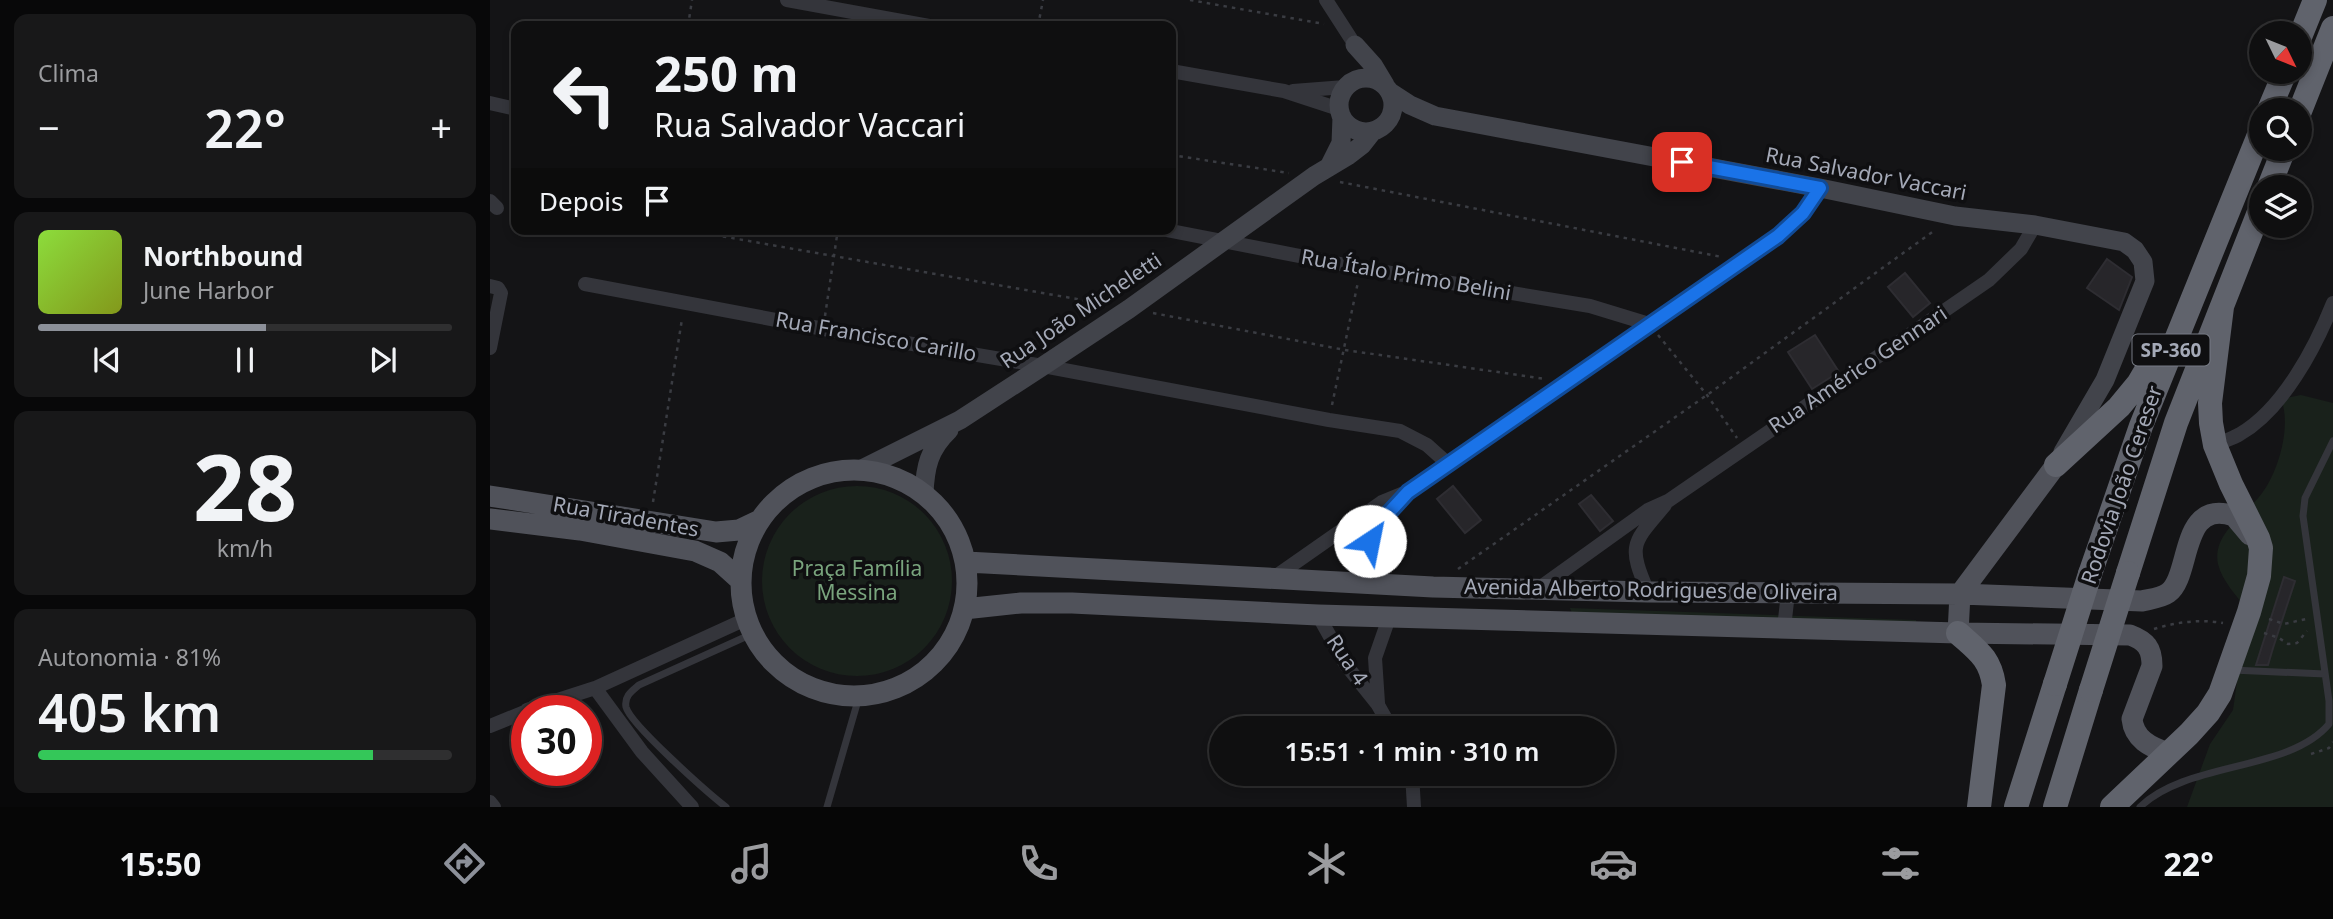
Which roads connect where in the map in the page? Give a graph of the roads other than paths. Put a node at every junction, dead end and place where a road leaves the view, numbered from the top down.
1 (787, 0) edge
2 (1326, 0) edge
3 (2315, 0) edge
4 (902, 21) edge
5 (2306, 21) edge
6 (2332, 31) edge
7 (1350, 36) junction
8 (1176, 72) edge
9 (1348, 85) junction
10 (1388, 89) junction
11 (1284, 91) junction
12 (2305, 98) edge
13 (490, 103) edge
14 (511, 108) edge
15 (1341, 113) junction
16 (1435, 116) junction
17 (1380, 127) junction
18 (2249, 159) edge
19 (1322, 172) junction
20 (1820, 188) junction
21 (2035, 225) junction
22 (1176, 232) edge
23 (2249, 237) edge
24 (1222, 241) junction
25 (2201, 273) junction
26 (585, 284) dead end
27 (490, 286) edge
28 (2333, 303) edge
29 (2222, 306) junction
30 (1650, 324) junction
31 (490, 348) edge
32 (1043, 366) junction
33 (960, 420) junction
34 (2333, 441) edge
35 (2215, 445) junction
36 (1447, 463) junction
37 (2056, 465) junction
38 (860, 470) junction
39 (1408, 492) junction
40 (924, 494) junction
41 (490, 496) edge
42 (1668, 501) junction
43 (490, 519) edge
44 (760, 520) junction
45 (2261, 560) junction
46 (966, 562) junction
47 (1272, 579) junction
48 (741, 581) junction
49 (1385, 583) junction
50 (1538, 589) junction
51 (1648, 592) junction
52 (1788, 593) junction
53 (1960, 594) junction
54 (964, 609) junction
55 (1318, 615) junction
56 (1390, 615) junction
57 (750, 626) junction
58 (1784, 628) junction
59 (1958, 633) junction
60 (2230, 670) junction
61 (2325, 674) junction
62 (595, 688) junction
63 (573, 695) edge
64 (859, 696) junction
65 (1378, 705) junction
66 (1384, 716) edge
67 (511, 717) edge
68 (490, 726) edge
69 (2168, 753) junction
70 (682, 768) junction
71 (664, 776) junction
72 (1413, 786) edge
73 (490, 802) edge
74 (494, 807) edge
75 (692, 807) edge
76 (726, 807) edge
77 (827, 807) edge
78 (1414, 807) edge
79 (1979, 807) edge
80 (2016, 807) edge
81 (2055, 807) edge
82 (2112, 807) edge
83 (2140, 807) edge

1 - 4 street
2 - 7 street
3 - 5 highway
6 - 12 highway
7 - 9 street
7 - 10 street
8 - 11 street
9 - 10 street
9 - 11 street
9 - 15 street
10 - 16 street, Rua Salvador Vaccari
10 - 17 street
11 - 15 street
13 - 14 street
15 - 17 street
15 - 19 street
16 - 17 street, Rua Salvador Vaccari
16 - 20 street, Rua Salvador Vaccari
17 - 19 street, Rua João Micheletti
18 - 25 highway, Rodovia João Cereser / SP-360
19 - 24 street, Rua João Micheletti
20 - 21 street, Rua Salvador Vaccari
20 - 30 street
21 - 37 street, Rua Salvador Vaccari
21 - 42 street, Rua Américo Gennari
22 - 24 street, Rua Ítalo Primo Belini
23 - 29 highway, Rodovia João Cereser / SP-360
24 - 30 street, Rua Ítalo Primo Belini
24 - 32 street, Rua João Micheletti
25 - 37 highway
25 - 80 highway, Rodovia João Cereser / SP-360, bridge
26 - 32 street, Rua Francisco Carillo
27 - 31 street
28 - 35 street
29 - 35 highway
29 - 81 highway, Rodovia João Cereser / SP-360, bridge
30 - 36 street
32 - 33 street, Rua João Micheletti
32 - 36 street, Rua Francisco Carillo
33 - 38 street, Rua João Micheletti
33 - 40 street, Rua João Micheletti
34 - 61 lane
35 - 45 highway
36 - 39 street
37 - 53 main road
38 - 40 main road
38 - 44 main road
39 - 47 street
39 - 49 street
40 - 46 main road
41 - 44 main road, Rua Tiradentes
42 - 50 street, Rua Américo Gennari
42 - 51 street, Rua Américo Gennari
43 - 48 main road, Rua Tiradentes
44 - 48 main road
45 - 53 main road, Avenida Alberto Rodrigues de Oliveira
45 - 60 highway
46 - 47 main road, Avenida Alberto Rodrigues de Oliveira
46 - 54 main road
47 - 49 main road, Avenida Alberto Rodrigues de Oliveira
48 - 57 main road
49 - 50 main road, Avenida Alberto Rodrigues de Oliveira
50 - 51 main road, Avenida Alberto Rodrigues de Oliveira
51 - 52 main road, Avenida Alberto Rodrigues de Oliveira
52 - 53 main road, Avenida Alberto Rodrigues de Oliveira
52 - 58 street
53 - 59 main road
54 - 55 main road, Avenida Alberto Rodrigues de Oliveira
54 - 64 main road
55 - 56 main road, Avenida Alberto Rodrigues de Oliveira
55 - 65 street, Rua 4
56 - 58 main road, Avenida Alberto Rodrigues de Oliveira
56 - 65 street, Rua 4
57 - 62 street
57 - 64 main road
57 - 70 lane
58 - 59 main road, Avenida Alberto Rodrigues de Oliveira
59 - 69 main road, Avenida Alberto Rodrigues de Oliveira
59 - 79 highway
60 - 61 lane
60 - 69 highway
61 - 83 lane
62 - 63 street
62 - 71 street
64 - 77 lane
65 - 66 street, Rua 4
67 - 68 street
69 - 82 highway
70 - 71 lane
70 - 76 lane
71 - 75 street
72 - 78 street
73 - 74 street

